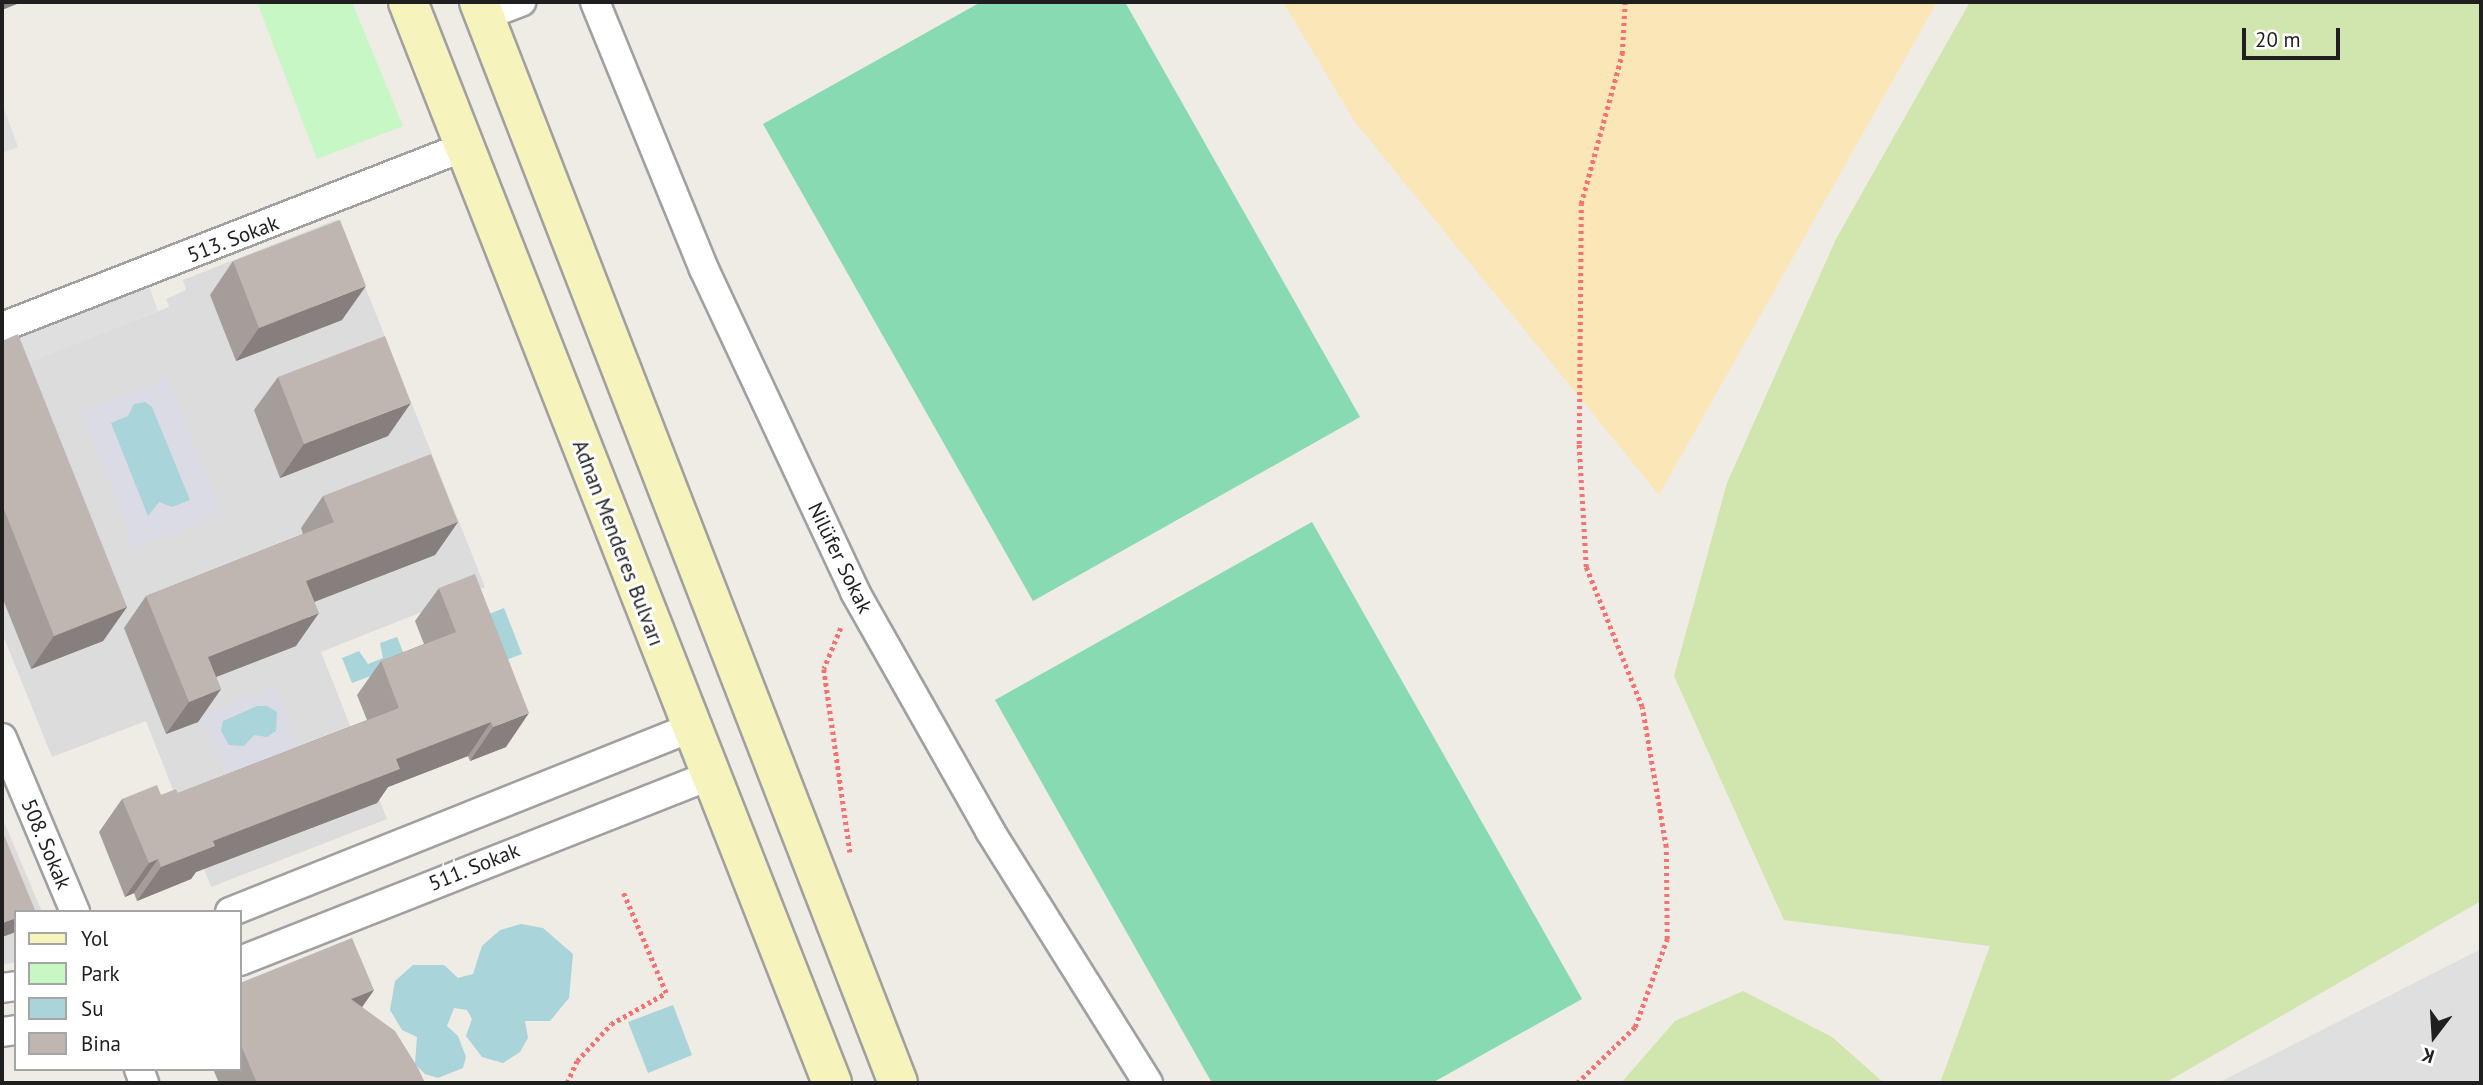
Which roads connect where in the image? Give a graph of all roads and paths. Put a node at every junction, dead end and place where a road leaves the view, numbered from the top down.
1 (408, 2) edge
2 (521, 2) edge
3 (595, 2) edge
4 (1625, 2) edge
5 (482, 9) edge
6 (464, 147) junction
7 (2, 327) edge
8 (855, 592) junction
9 (690, 728) junction
10 (2, 738) edge
11 (709, 776) junction
12 (850, 858) dead end
13 (623, 892) dead end
14 (74, 910) edge
15 (235, 910) edge
16 (242, 960) edge
17 (567, 1083) edge
18 (832, 1083) edge
19 (898, 1083) edge
20 (1148, 1083) edge
21 (1577, 1083) edge

1 - 6 main road, Adnan Menderes Bulvarı
2 - 5 street
3 - 8 street, Nilüfer Sokak
4 - 21 path
5 - 19 main road
6 - 7 street, 513. Sokak
6 - 9 main road, Adnan Menderes Bulvarı
8 - 12 path
8 - 20 street, Nilüfer Sokak
9 - 11 main road, Adnan Menderes Bulvarı
9 - 15 street
10 - 14 street, 508. Sokak
11 - 16 street, 511. Sokak
11 - 18 main road, Adnan Menderes Bulvarı
13 - 17 path

